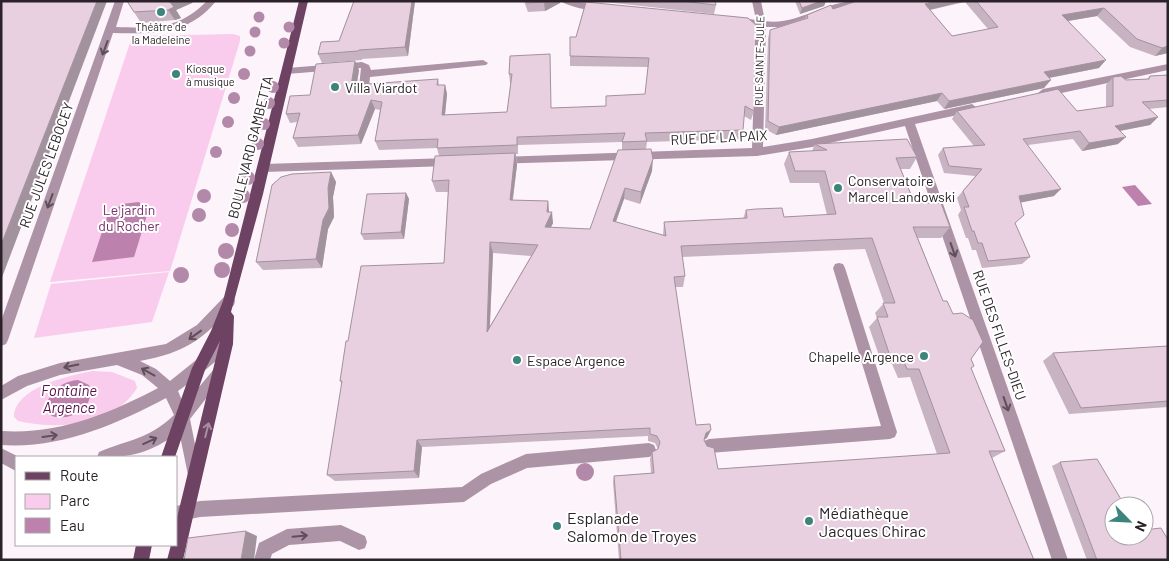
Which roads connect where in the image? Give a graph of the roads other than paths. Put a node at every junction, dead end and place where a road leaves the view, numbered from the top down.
1 (120, 1) edge
2 (212, 1) edge
3 (304, 1) edge
4 (565, 1) edge
5 (756, 1) edge
6 (852, 1) edge
7 (611, 9) edge
8 (724, 19) edge
9 (761, 24) junction
10 (111, 30) junction
11 (483, 63) dead end
12 (1168, 67) edge
13 (287, 71) junction
14 (365, 74) junction
15 (1035, 95) edge
16 (363, 96) edge
17 (978, 107) edge
18 (909, 122) junction
19 (757, 152) junction
20 (489, 161) edge
21 (460, 162) edge
22 (264, 168) junction
23 (839, 268) dead end
24 (229, 301) junction
25 (1, 340) edge
26 (226, 344) junction
27 (119, 360) junction
28 (199, 368) junction
29 (219, 373) junction
30 (168, 390) junction
31 (1, 394) edge
32 (182, 417) junction
33 (1, 438) edge
34 (709, 446) edge
35 (649, 450) edge
36 (1, 455) edge
37 (107, 456) edge
38 (168, 456) edge
39 (15, 463) edge
40 (194, 477) junction
41 (187, 512) edge
42 (359, 542) dead end
43 (144, 546) edge
44 (141, 560) edge
45 (175, 560) edge
46 (262, 560) edge
47 (1060, 560) edge

1 - 10 street, RUE JULES LEBOCEY
2 - 10 street
3 - 13 main road, BOULEVARD GAMBETTA
4 - 7 street
5 - 9 street, RUE SAINTE-JULE
6 - 9 street
8 - 9 street
9 - 19 street, RUE SAINTE-JULE
10 -> 25 street, RUE JULES LEBOCEY
11 - 14 street
12 - 15 street
13 - 14 street
13 - 22 main road, BOULEVARD GAMBETTA
14 - 16 street
17 - 18 street, RUE DE LA PAIX
18 - 19 street, RUE DE LA PAIX
18 -> 47 street, RUE DES FILLES-DIEU
19 - 20 street, RUE DE LA PAIX
21 - 22 street
22 - 24 main road, BOULEVARD GAMBETTA
23 - 34 street
24 - 26 main road, BOULEVARD GAMBETTA
24 -> 27 street
24 - 28 main road, BOULEVARD GAMBETTA
26 - 28 street
26 - 29 main road, BOULEVARD GAMBETTA
30 -> 27 street
27 -> 31 street
28 - 30 street
28 - 32 main road, BOULEVARD GAMBETTA
29 - 32 street
40 -> 29 main road, BOULEVARD GAMBETTA
30 - 32 street
33 -> 30 street
37 -> 32 street
32 - 38 main road, BOULEVARD GAMBETTA
32 - 40 street
35 - 41 street
36 - 39 street
40 - 41 main road, BOULEVARD GAMBETTA
41 - 45 main road, BOULEVARD GAMBETTA
46 -> 42 street
43 - 44 main road

